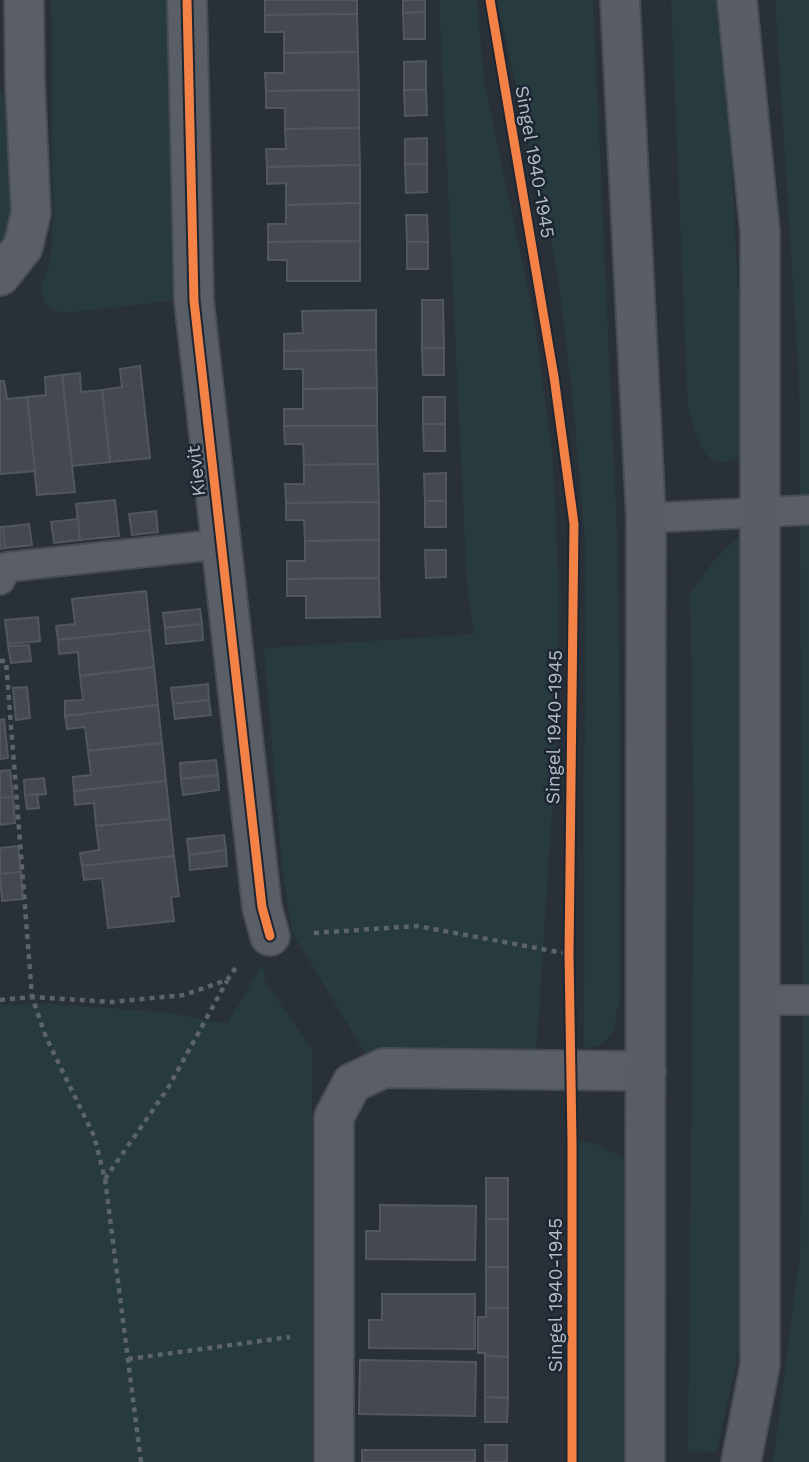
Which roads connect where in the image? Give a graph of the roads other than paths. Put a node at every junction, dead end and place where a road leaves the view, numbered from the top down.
1 (24, 0) edge
2 (187, 0) edge
3 (620, 0) edge
4 (737, 0) edge
5 (0, 276) edge
6 (761, 510) junction
7 (809, 510) edge
8 (646, 518) junction
9 (222, 544) junction
10 (0, 580) edge
11 (270, 936) dead end
12 (761, 1000) junction
13 (809, 1000) edge
14 (646, 1072) junction
15 (647, 1459) edge
16 (334, 1462) edge
17 (741, 1462) edge

1 - 5 street
2 - 9 street, Kievit
3 - 8 main road
4 - 6 main road
6 - 7 lane
6 - 8 lane
6 - 12 main road
8 - 14 main road
9 - 10 lane
9 - 11 street, Kievit
12 - 13 lane
12 - 17 main road
14 - 15 main road
14 - 16 street

